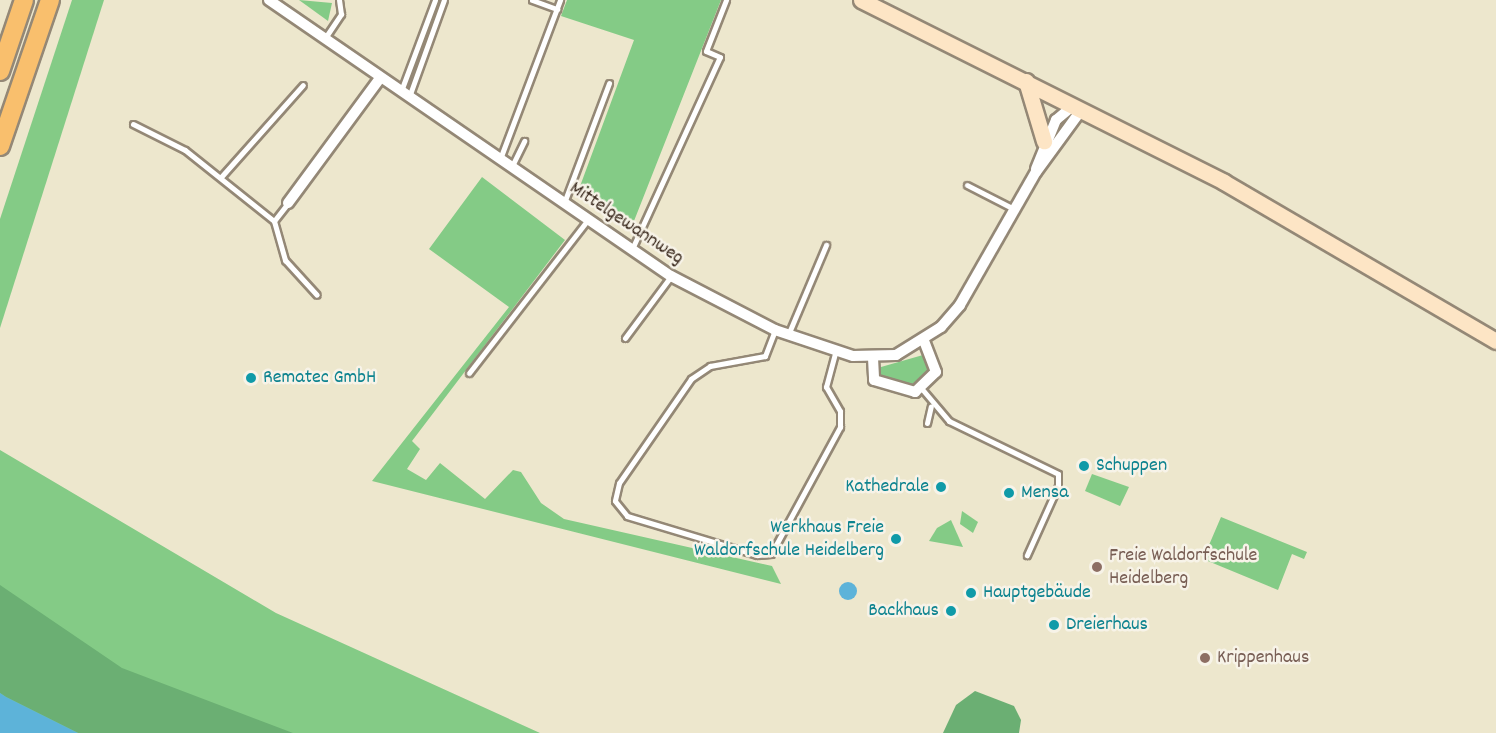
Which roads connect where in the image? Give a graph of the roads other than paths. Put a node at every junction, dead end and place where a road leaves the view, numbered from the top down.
1 (24, 0) edge
2 (50, 0) edge
3 (269, 0) edge
4 (339, 0) edge
5 (435, 0) edge
6 (444, 0) edge
7 (532, 0) edge
8 (560, 0) edge
9 (726, 0) edge
10 (861, 0) edge
11 (556, 9) junction
12 (324, 40) junction
13 (0, 71) edge
14 (380, 78) junction
15 (1026, 81) junction
16 (609, 83) dead end
17 (303, 85) dead end
18 (404, 95) junction
19 (1078, 107) junction
20 (133, 124) dead end
21 (524, 141) dead end
22 (1044, 141) junction
23 (0, 146) edge
24 (499, 160) junction
25 (511, 168) junction
26 (1036, 172) junction
27 (221, 177) junction
28 (967, 185) dead end
29 (288, 203) joint
30 (563, 204) junction
31 (1014, 209) junction
32 (274, 221) junction
33 (587, 221) junction
34 (826, 245) dead end
35 (631, 251) junction
36 (671, 276) junction
37 (317, 295) dead end
38 (775, 330) junction
39 (788, 335) junction
40 (625, 338) dead end
41 (924, 341) junction
42 (1496, 341) edge
43 (836, 353) junction
44 (873, 358) junction
45 (469, 373) dead end
46 (922, 389) junction
47 (932, 406) junction
48 (927, 423) dead end
49 (1026, 555) dead end

1 - 13 highway
2 - 23 highway
3 - 12 street, Mittelgewannweg
4 - 12 lane
5 - 18 lane
6 - 18 lane
7 - 11 lane
8 - 11 lane
9 - 35 lane
10 - 15 main road
11 - 24 lane
12 - 14 street, Mittelgewannweg
14 - 18 street, Mittelgewannweg
14 - 29 street
15 - 19 main road
15 - 22 main road
16 - 30 lane
17 - 27 lane
18 - 24 street, Mittelgewannweg
19 - 22 street, Mittelgewannweg
19 - 26 street, Mittelgewannweg
19 - 42 main road
20 - 27 lane
21 - 25 lane
22 - 26 street, Mittelgewannweg
24 - 25 street, Mittelgewannweg
25 - 30 street, Mittelgewannweg
26 - 31 street, Mittelgewannweg
27 - 32 lane
28 - 31 lane
29 - 32 lane
30 - 33 street, Mittelgewannweg
31 - 41 street, Mittelgewannweg
32 - 37 lane
33 - 35 street, Mittelgewannweg
33 - 45 lane
34 - 39 lane
35 - 36 street, Mittelgewannweg
36 - 38 street, Mittelgewannweg
36 - 40 lane
38 - 39 street, Mittelgewannweg
38 - 43 lane
39 - 43 street, Mittelgewannweg
41 - 44 street, Mittelgewannweg
41 - 46 street
43 - 44 street, Mittelgewannweg
44 - 46 street
46 - 47 lane
47 - 48 lane
47 - 49 lane

